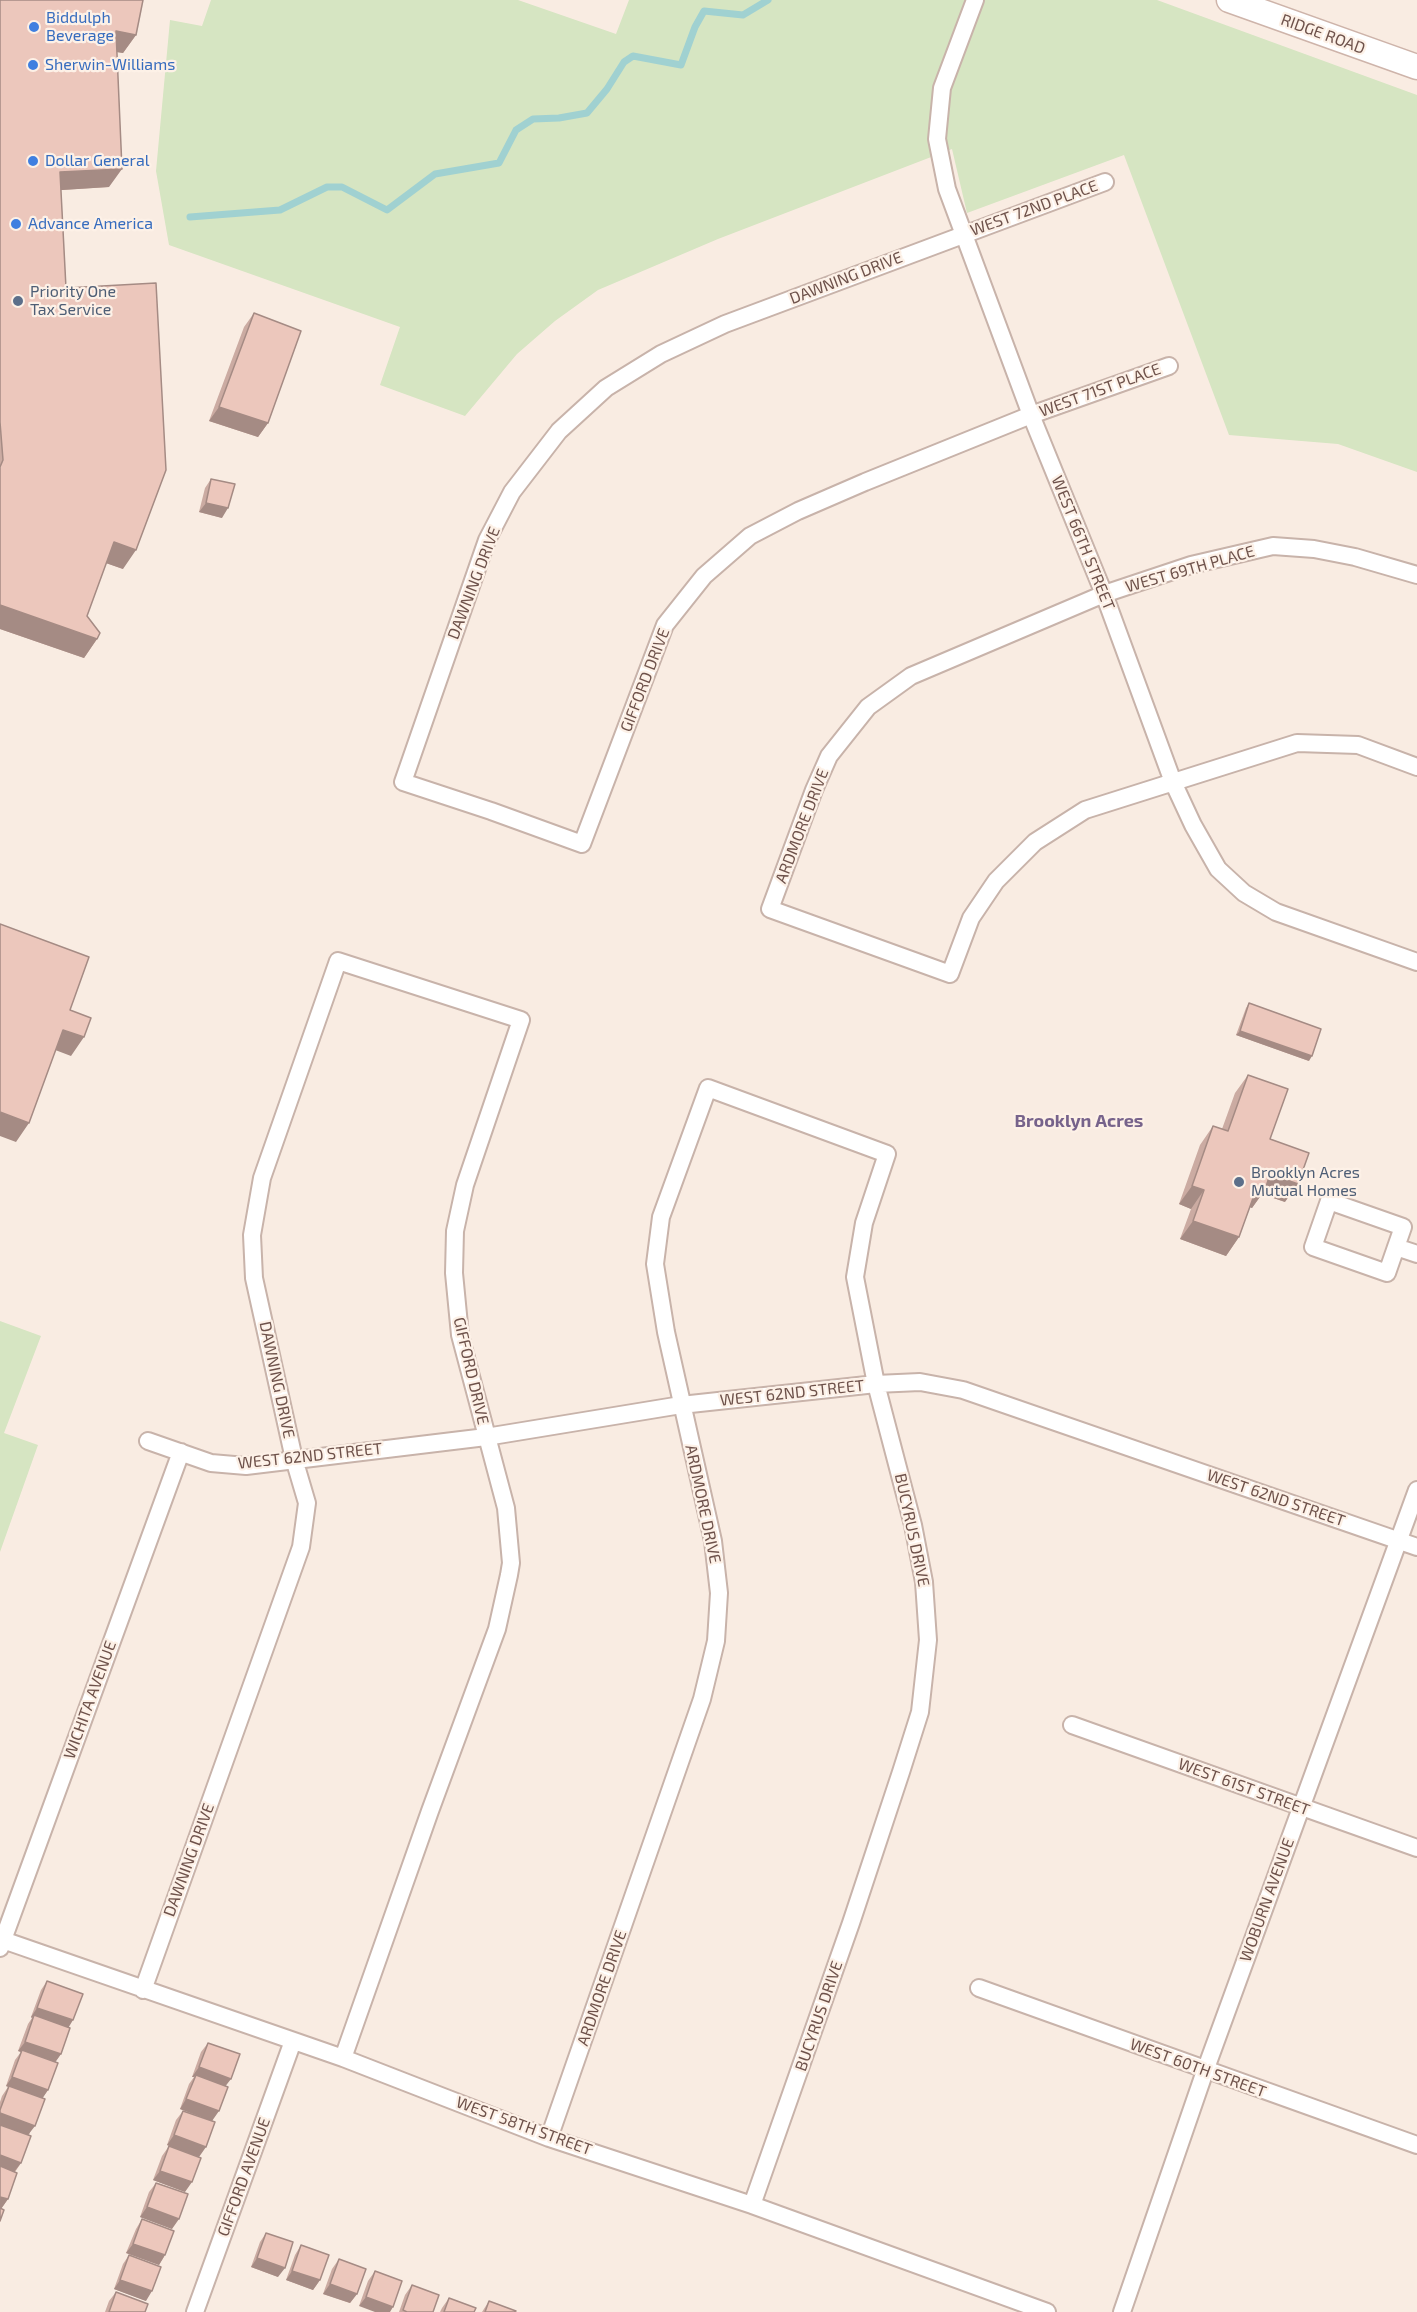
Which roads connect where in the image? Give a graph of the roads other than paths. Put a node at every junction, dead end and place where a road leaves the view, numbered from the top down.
1 (975, 0) edge
2 (1229, 0) edge
3 (1417, 67) edge
4 (1105, 182) dead end
5 (963, 234) junction
6 (1169, 366) dead end
7 (1031, 415) junction
8 (1417, 575) edge
9 (1104, 594) junction
10 (1417, 767) edge
11 (1173, 782) junction
12 (491, 811) joint
13 (1417, 962) edge
14 (431, 991) joint
15 (793, 1119) joint
16 (1396, 1247) junction
17 (1417, 1254) edge
18 (876, 1384) junction
19 (681, 1405) junction
20 (486, 1437) junction
21 (148, 1441) dead end
22 (181, 1452) junction
23 (294, 1459) junction
24 (1417, 1490) edge
25 (1398, 1540) junction
26 (1417, 1547) edge
27 (1072, 1725) dead end
28 (1300, 1807) junction
29 (1417, 1848) edge
30 (1, 1942) edge
31 (979, 1988) dead end
32 (143, 1990) junction
33 (293, 2041) junction
34 (343, 2058) junction
35 (1205, 2071) junction
36 (549, 2138) junction
37 (1417, 2145) edge
38 (752, 2205) junction
39 (195, 2312) edge
40 (1047, 2312) edge
41 (1122, 2312) edge

1 - 5 street, WEST 66TH STREET
2 - 3 main road, RIDGE ROAD
4 - 5 street, WEST 72ND PLACE
5 - 7 street, WEST 66TH STREET
5 - 12 street, DAWNING DRIVE
6 - 7 street, WEST 71ST PLACE
7 - 9 street, WEST 66TH STREET
7 - 12 street, GIFFORD DRIVE
8 - 9 street, WEST 69TH PLACE
9 - 11 street, WEST 66TH STREET
9 - 11 street, ARDMORE DRIVE
10 - 11 street
11 - 13 street, WEST 66TH STREET
14 - 20 street, GIFFORD DRIVE
14 - 23 street, DAWNING DRIVE
15 - 18 street, BUCYRUS DRIVE
15 - 19 street, ARDMORE DRIVE
16 - 16 street
16 - 17 street
18 - 19 street, WEST 62ND STREET
18 - 25 street, WEST 62ND STREET
18 - 38 street, BUCYRUS DRIVE
19 - 20 street, WEST 62ND STREET
19 - 36 street, ARDMORE DRIVE
20 - 23 street, WEST 62ND STREET
20 - 34 street, GIFFORD DRIVE
21 - 22 street, WEST 62ND STREET
22 - 23 street, WEST 62ND STREET
22 - 30 street, WICHITA AVENUE
23 - 32 street, DAWNING DRIVE
24 - 25 street, WOBURN AVENUE
25 - 26 street, WEST 62ND STREET
25 - 28 street, WOBURN AVENUE
27 - 28 street, WEST 61ST STREET
28 - 29 street, WEST 61ST STREET
28 - 35 street, WOBURN AVENUE
30 - 32 street, WEST 58TH STREET
31 - 35 street, WEST 60TH STREET
32 - 33 street, WEST 58TH STREET
33 - 34 street, WEST 58TH STREET
33 - 39 street, GIFFORD AVENUE
34 - 36 street, WEST 58TH STREET
35 - 37 street, WEST 60TH STREET
35 - 41 street, WOBURN AVENUE
36 - 38 street, WEST 58TH STREET
38 - 40 street, WEST 58TH STREET

